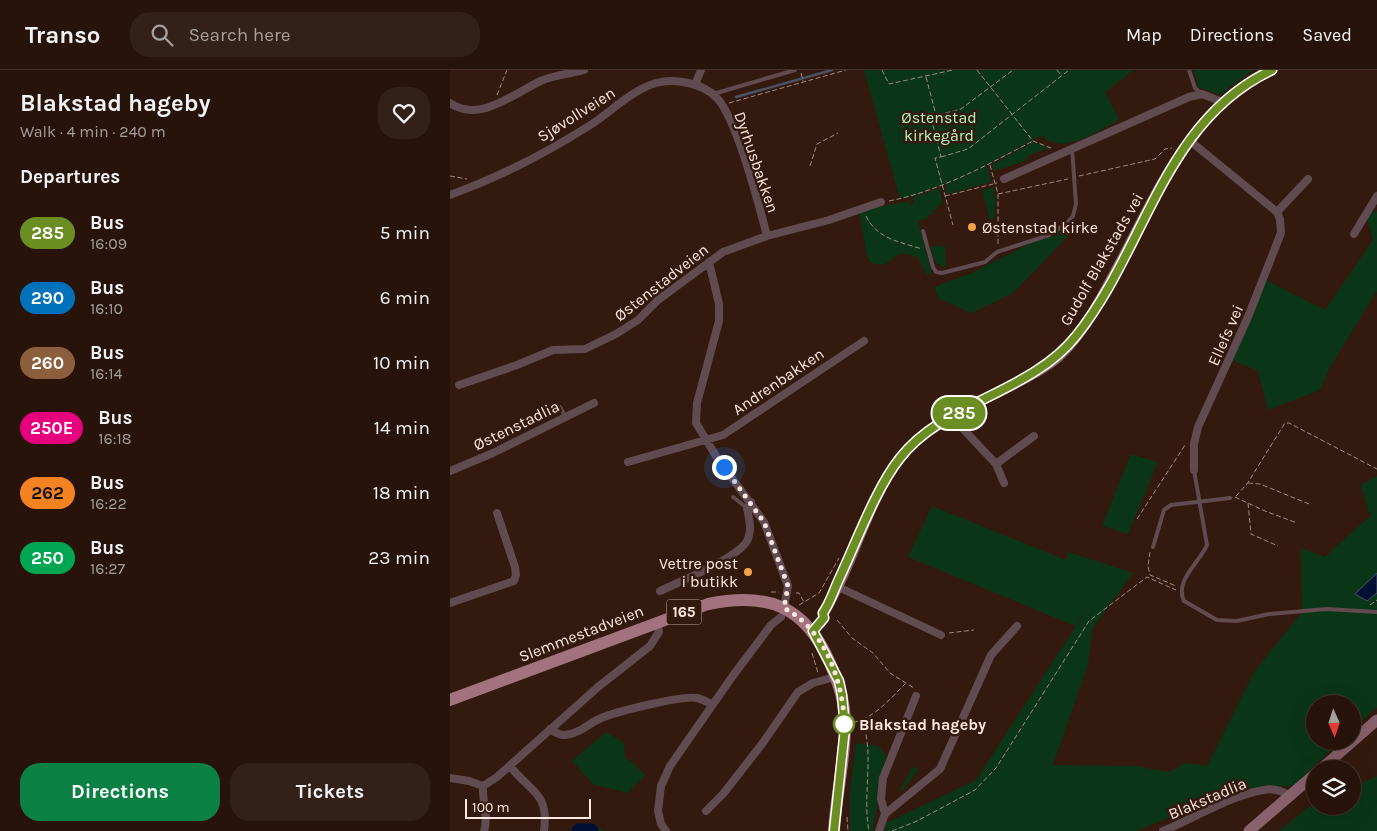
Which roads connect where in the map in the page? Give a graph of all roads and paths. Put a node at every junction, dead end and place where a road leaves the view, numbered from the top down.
1 (508, 70) edge
2 (584, 70) edge
3 (701, 70) edge
4 (776, 70) edge
5 (795, 70) edge
6 (800, 70) edge
7 (846, 70) edge
8 (882, 70) edge
9 (953, 70) edge
10 (977, 70) edge
11 (1013, 70) edge
12 (1057, 70) edge
13 (1069, 70) edge
14 (1189, 70) edge
15 (1272, 70) edge
16 (777, 75) junction
17 (1061, 76) junction
18 (926, 77) junction
19 (803, 82) junction
20 (695, 85) junction
21 (990, 87) junction
22 (1202, 94) junction
23 (717, 99) junction
24 (1222, 102) junction
25 (450, 104) edge
26 (493, 105) junction
27 (1012, 115) junction
28 (936, 116) junction
29 (838, 133) dead end
30 (1189, 140) junction
31 (1033, 141) junction
32 (1052, 148) dead end
33 (1072, 148) junction
34 (1178, 148) dead end
35 (941, 157) junction
36 (989, 164) junction
37 (810, 166) dead end
38 (450, 176) edge
39 (1075, 177) junction
40 (1004, 179) joint
41 (1308, 180) dead end
42 (482, 182) junction
43 (942, 184) junction
44 (994, 184) junction
45 (451, 191) edge
46 (998, 194) junction
47 (945, 196) junction
48 (1377, 196) edge
49 (881, 202) joint
50 (863, 208) junction
51 (1277, 212) junction
52 (953, 225) dead end
53 (923, 231) dead end
54 (1354, 234) dead end
55 (767, 236) junction
56 (928, 252) junction
57 (997, 252) junction
58 (709, 262) junction
59 (864, 341) dead end
60 (460, 385) dead end
61 (594, 403) dead end
62 (560, 407) dead end
63 (565, 416) junction
64 (952, 417) junction
65 (1196, 435) junction
66 (1034, 436) dead end
67 (707, 441) junction
68 (628, 462) dead end
69 (996, 464) junction
70 (1377, 468) edge
71 (1194, 470) joint
72 (450, 471) edge
73 (1004, 484) dead end
74 (1247, 484) junction
75 (733, 497) dead end
76 (1232, 497) junction
77 (1200, 500) junction
78 (1248, 502) junction
79 (1309, 504) dead end
80 (749, 505) junction
81 (497, 513) dead end
82 (1136, 519) dead end
83 (1297, 523) dead end
84 (1278, 546) dead end
85 (1153, 548) joint
86 (845, 556) dead end
87 (836, 586) junction
88 (1182, 590) junction
89 (660, 591) dead end
90 (770, 592) dead end
91 (791, 593) junction
92 (804, 602) junction
93 (450, 603) edge
94 (799, 605) dead end
95 (798, 609) dead end
96 (787, 610) junction
97 (1377, 612) edge
98 (837, 620) dead end
99 (658, 622) junction
100 (1017, 626) dead end
101 (810, 628) junction
102 (974, 630) dead end
103 (941, 634) joint
104 (812, 650) dead end
105 (835, 677) junction
106 (820, 681) junction
107 (906, 684) junction
108 (911, 685) dead end
109 (916, 696) dead end
110 (450, 700) edge
111 (711, 704) junction
112 (862, 720) junction
113 (1377, 720) edge
114 (853, 722) dead end
115 (550, 729) junction
116 (1331, 760) edge
117 (510, 766) junction
118 (450, 778) edge
119 (1306, 782) edge
120 (483, 786) junction
121 (1290, 796) junction
122 (706, 811) dead end
123 (846, 813) dead end
124 (885, 814) junction
125 (484, 831) edge
126 (544, 831) edge
127 (666, 831) edge
128 (834, 831) edge
129 (848, 831) edge
130 (868, 831) edge
131 (879, 831) edge
132 (892, 831) edge
133 (1163, 831) edge
134 (1249, 831) edge

1 - 26 path
2 - 26 street
3 - 20 street
4 - 16 lane
5 - 16 lane
6 - 19 path
7 - 19 path
8 - 18 path
9 - 18 path
10 - 21 path
11 - 21 path
12 - 17 path
13 - 17 path
14 - 22 lane
15 - 24 street, Gudolf Blakstads vei
16 - 23 lane
17 - 27 path
18 - 28 path
19 - 23 path
20 - 23 street, Sjøvollveien
20 - 42 street, Sjøvollveien
21 - 27 path
21 - 28 path
22 - 24 street
22 - 33 street
23 - 55 street, Dyrhusbakken
24 - 30 street, Gudolf Blakstads vei
25 - 26 street
27 - 31 path
27 - 35 path
28 - 35 path
29 - 37 path
30 - 51 street
30 - 64 street, Gudolf Blakstads vei
31 - 32 path
31 - 36 path
33 - 39 lane
33 - 40 street
34 - 39 path
35 - 43 path
36 - 43 path
36 - 44 path
38 - 42 path
39 - 46 path
39 - 57 lane
40 - 44 path
41 - 51 street
42 - 45 street, Sjøvollveien
43 - 47 path
43 - 49 path
44 - 46 path
44 - 47 path
46 - 57 path
47 - 52 path
48 - 54 street
49 - 50 street, Østenstadveien
50 - 55 street, Østenstadveien
50 - 56 path
51 - 65 street, Ellefs vei
53 - 56 lane
55 - 58 street, Østenstadveien
56 - 57 lane
58 - 60 street, Østenstadveien
58 - 67 street
59 - 67 street, Andrenbakken
61 - 63 street, Østenstadlia
62 - 63 lane
63 - 72 street, Østenstadlia
64 - 69 street
64 - 87 street, Gudolf Blakstads vei
65 - 71 street, Ellefs vei
65 - 82 path
66 - 69 street
67 - 68 street, Andrenbakken
67 - 80 street
69 - 73 street
70 - 74 path
71 - 77 lane
74 - 76 path
74 - 79 path
75 - 80 lane
76 - 77 lane
76 - 78 path
77 - 85 lane
77 - 88 lane
78 - 83 path
78 - 84 path
80 - 89 street
80 - 91 street
81 - 93 street
85 - 88 path
86 - 92 path
87 - 101 street, Gudolf Blakstads vei
87 - 103 street
88 - 97 lane
88 - 132 path
90 - 91 path
91 - 92 path
91 - 96 street
92 - 94 path
95 - 96 path
96 - 99 main road, Slemmestadveien / 165
96 - 101 main road, Slemmestadveien / 165
96 - 111 street
98 - 107 path
99 - 110 main road, Slemmestadveien / 165
99 - 115 street
100 - 124 street
101 - 105 main road, Slemmestadveien / 165
102 - 103 path
104 - 106 path
105 - 106 street
105 - 128 main road, Slemmestadveien / 165
106 - 122 street
107 - 108 path
107 - 112 path
109 - 124 street
111 - 115 street
111 - 127 street
112 - 114 path
112 - 130 path
113 - 116 street
115 - 117 street
117 - 120 street
117 - 126 street
118 - 120 street
119 - 121 street
120 - 125 street
121 - 133 street, Blakstadlia
121 - 134 street
123 - 129 path
124 - 131 street

